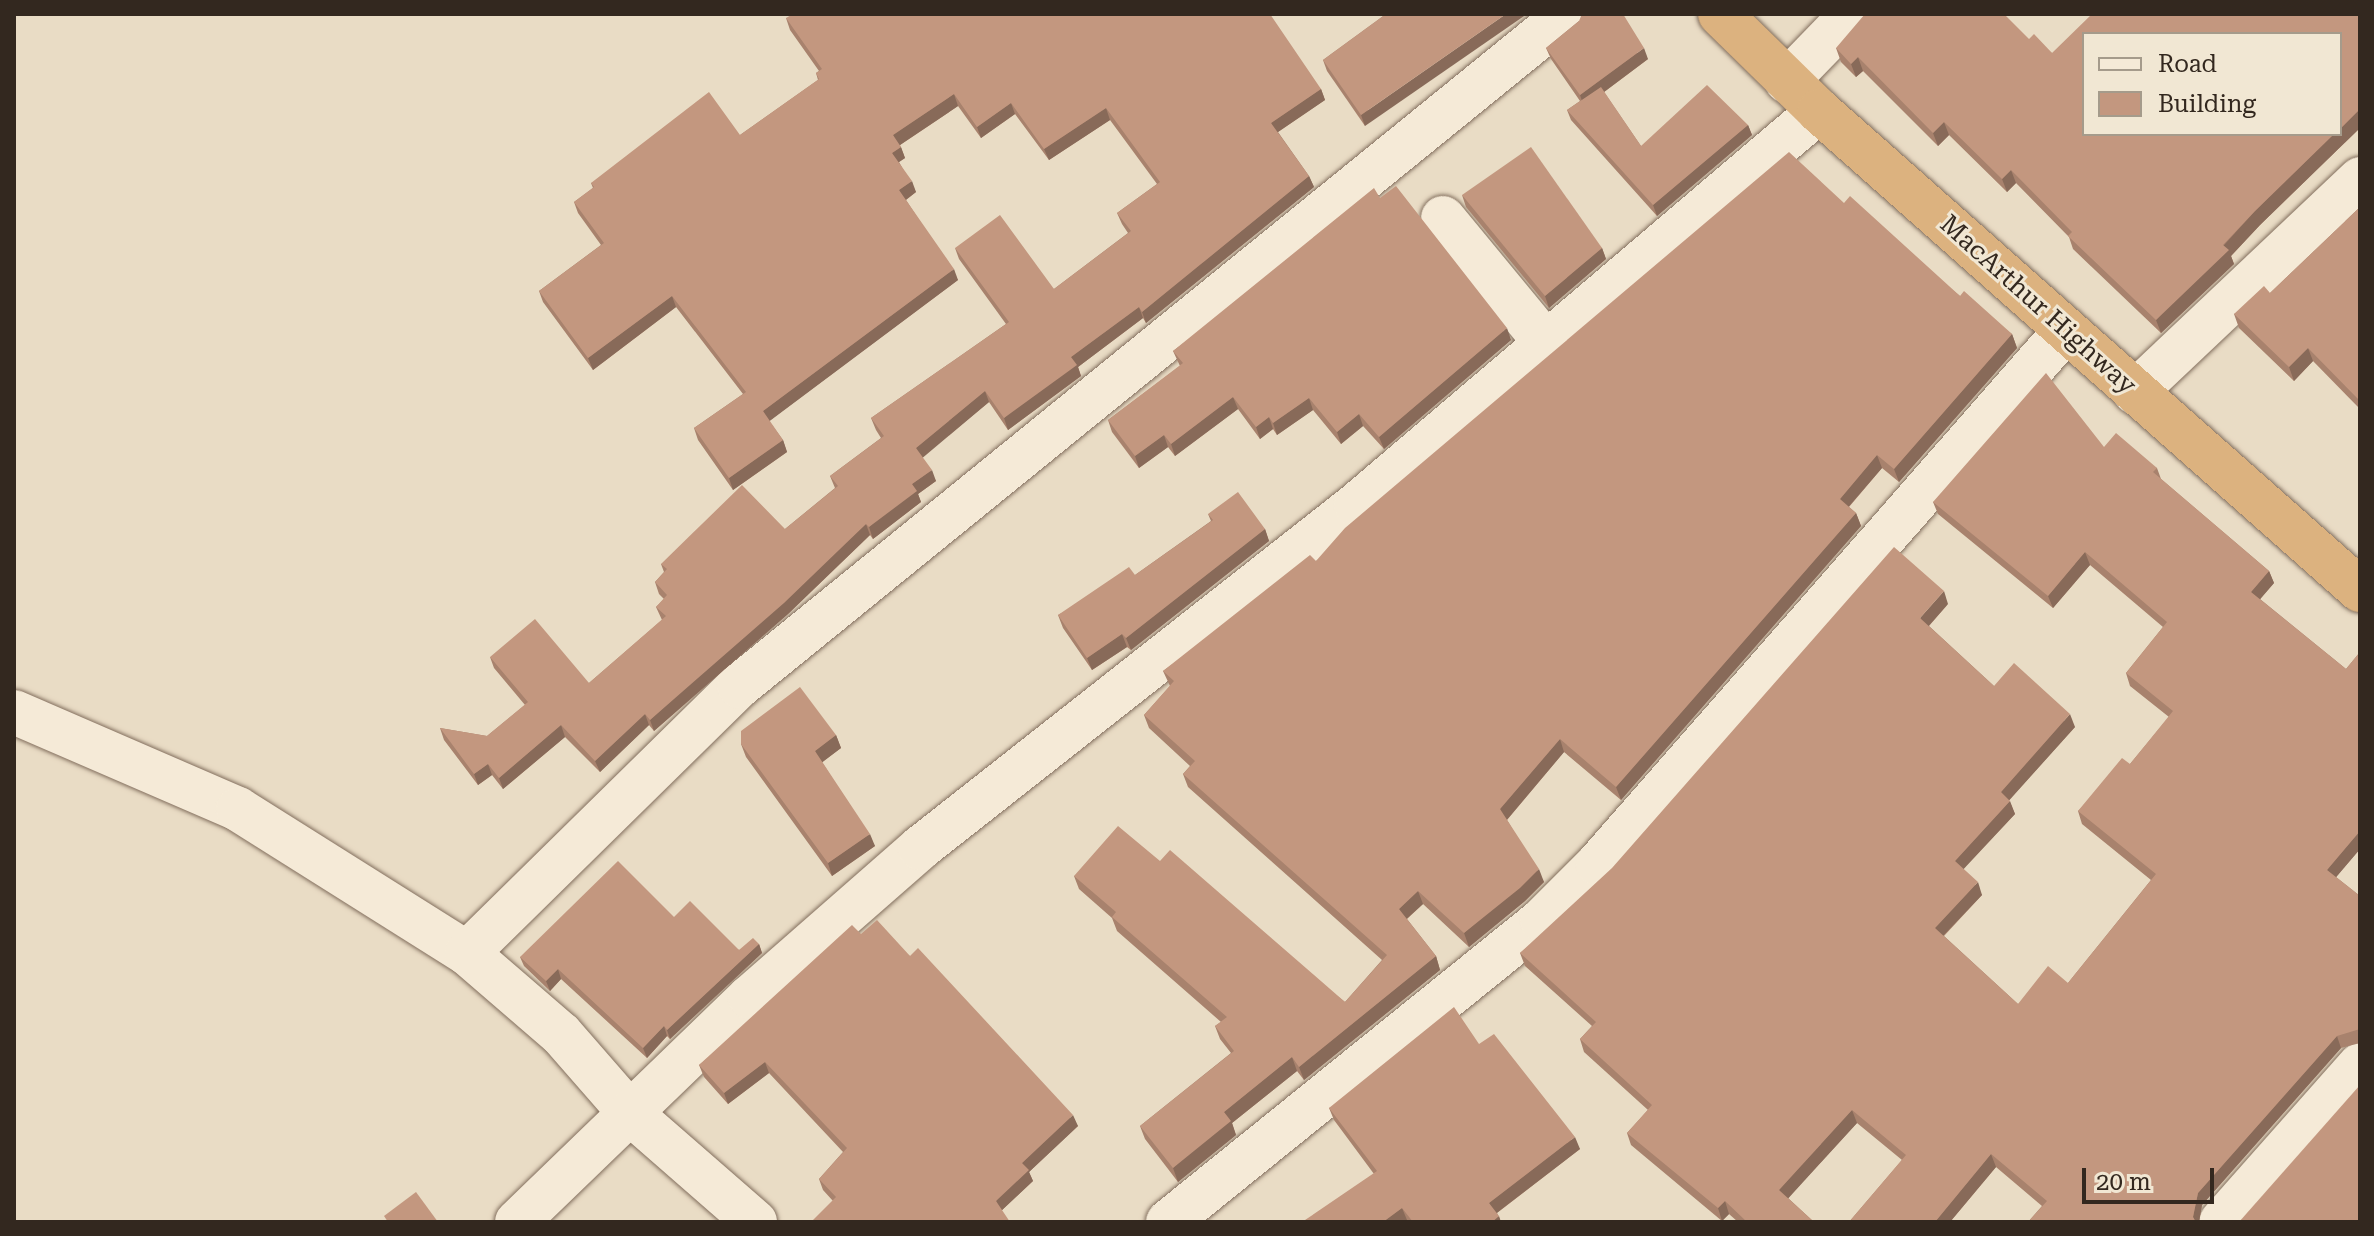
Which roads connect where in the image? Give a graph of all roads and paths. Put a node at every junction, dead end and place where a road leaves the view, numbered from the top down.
1 (1567, 14) edge
2 (1720, 14) edge
3 (1852, 14) edge
4 (1787, 81) junction
5 (1819, 111) junction
6 (2360, 179) edge
7 (1443, 218) dead end
8 (2066, 330) junction
9 (1546, 343) junction
10 (2135, 392) junction
11 (2360, 590) edge
12 (14, 712) edge
13 (467, 953) junction
14 (2360, 1065) edge
15 (630, 1113) junction
16 (517, 1222) edge
17 (755, 1222) edge
18 (1168, 1222) edge
19 (2221, 1222) edge

1 - 13 street
2 - 4 highway, MacArthur Highway
3 - 4 street
4 - 5 highway, MacArthur Highway
5 - 8 highway, MacArthur Highway
5 - 9 street
6 - 10 street
7 - 9 street
8 - 10 highway, MacArthur Highway
8 - 18 street
9 - 15 street
10 - 11 highway, MacArthur Highway
12 - 13 street
13 - 15 street
14 - 19 street
15 - 16 street
15 - 17 street

